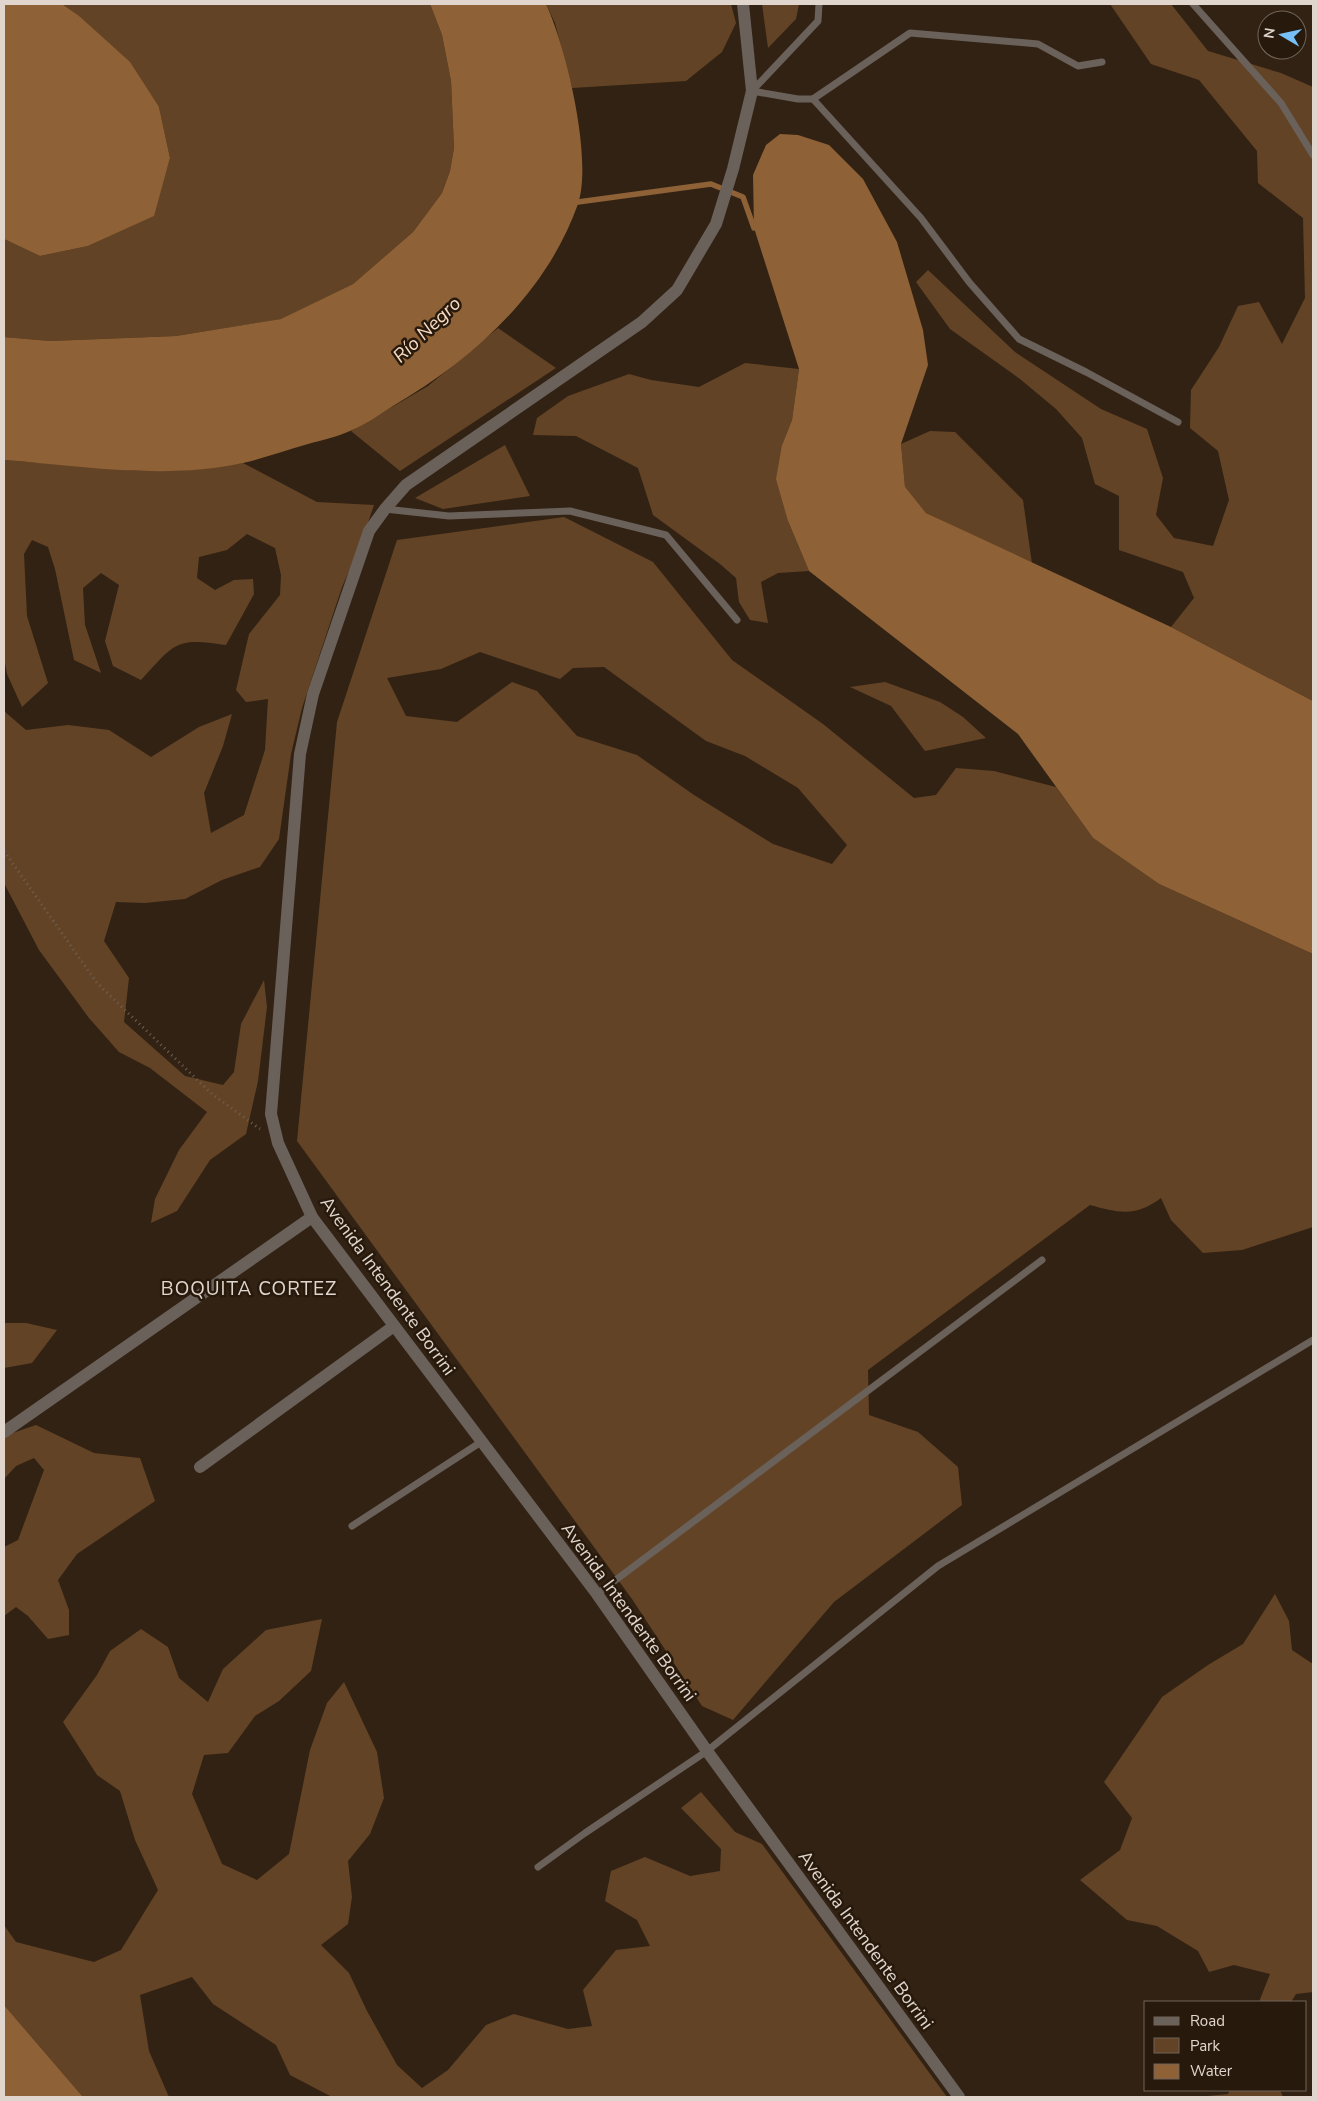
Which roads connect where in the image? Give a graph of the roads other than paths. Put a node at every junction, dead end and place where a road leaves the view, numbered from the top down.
1 (743, 4) edge
2 (819, 4) edge
3 (1193, 4) edge
4 (1102, 62) dead end
5 (752, 91) junction
6 (813, 99) junction
7 (1313, 155) edge
8 (1178, 422) dead end
9 (385, 509) junction
10 (737, 620) dead end
11 (312, 1217) junction
12 (1042, 1260) dead end
13 (394, 1326) junction
14 (1313, 1340) edge
15 (4, 1432) edge
16 (481, 1442) junction
17 (200, 1467) dead end
18 (352, 1526) dead end
19 (597, 1594) junction
20 (707, 1751) junction
21 (538, 1867) dead end
22 (960, 2097) edge

1 - 5 street, Avenida Intendente Borrini
2 - 5 lane
3 - 7 lane
4 - 6 lane
5 - 6 lane
5 - 9 street, Avenida Intendente Borrini
6 - 8 lane
9 - 10 lane
9 - 11 street, Avenida Intendente Borrini
11 - 13 street, Avenida Intendente Borrini
11 - 15 street
12 - 19 lane
13 - 16 street, Avenida Intendente Borrini
13 - 17 street
14 - 20 lane
16 - 18 lane
16 - 19 street, Avenida Intendente Borrini
19 - 20 street, Avenida Intendente Borrini
20 - 21 lane
20 - 22 street, Avenida Intendente Borrini

